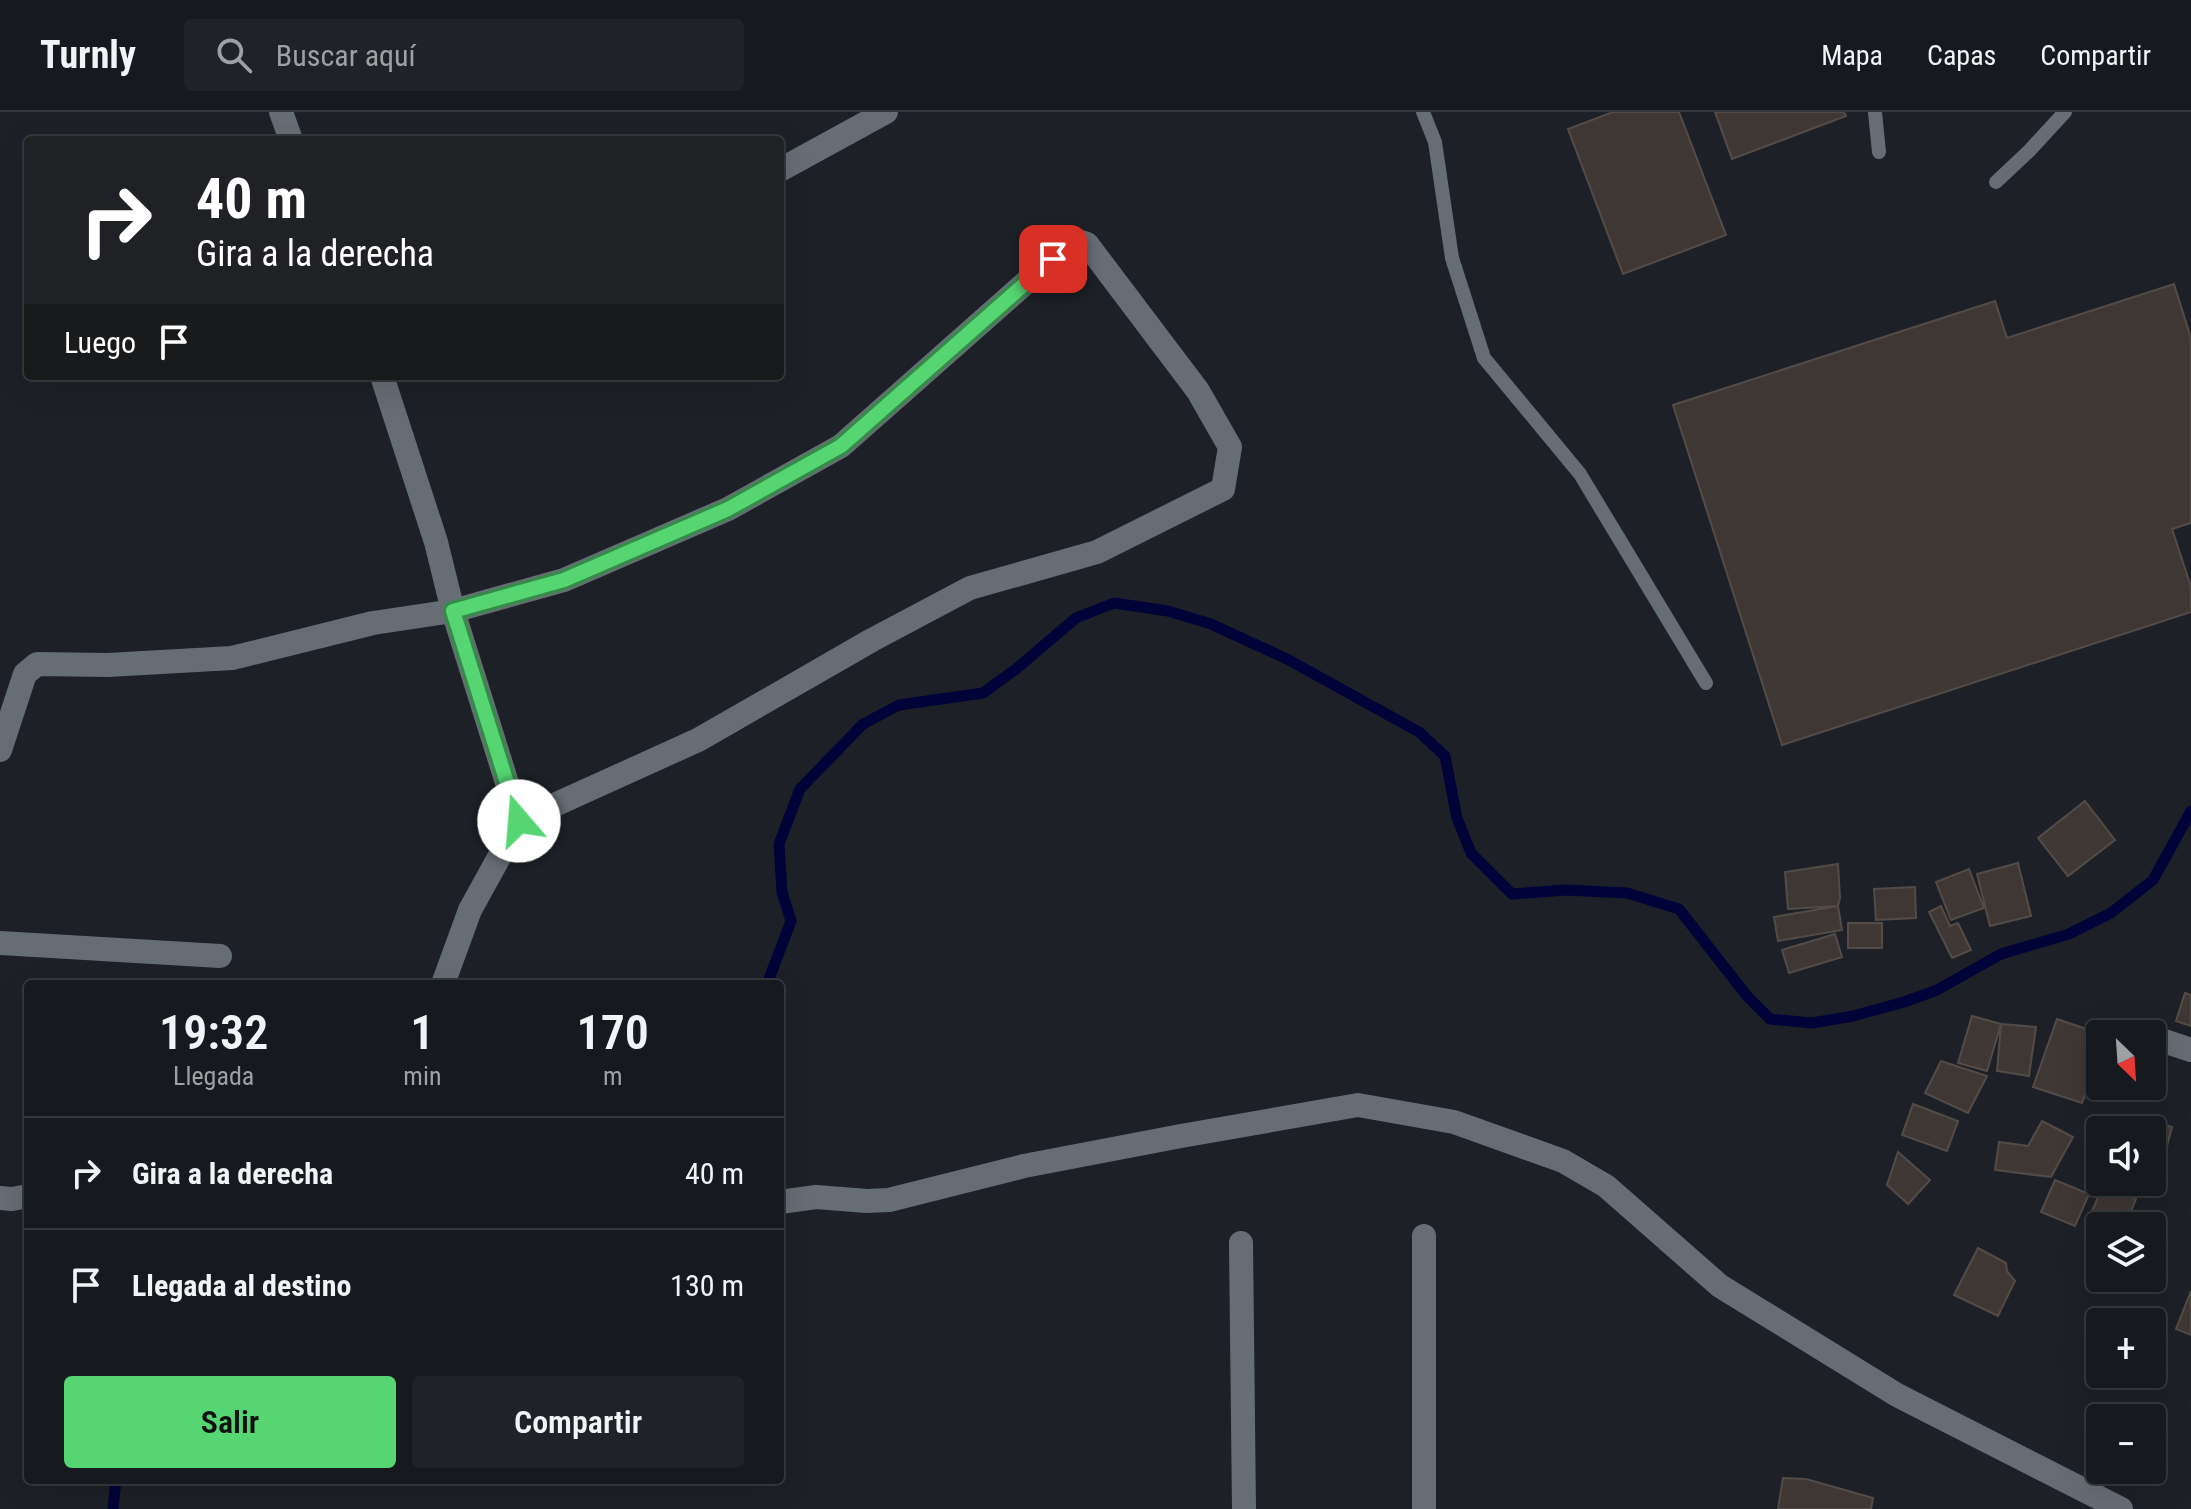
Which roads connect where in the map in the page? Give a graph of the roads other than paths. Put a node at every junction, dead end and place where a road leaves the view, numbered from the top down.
1 (281, 112) edge
2 (886, 112) edge
3 (1423, 112) edge
4 (1875, 112) edge
5 (2065, 112) edge
6 (290, 136) edge
7 (1879, 152) dead end
8 (784, 168) edge
9 (1996, 182) dead end
10 (386, 380) edge
11 (453, 611) junction
12 (1706, 683) dead end
13 (0, 750) edge
14 (519, 821) junction
15 (0, 943) edge
16 (220, 956) dead end
17 (444, 980) edge
18 (2166, 1042) edge
19 (2191, 1050) edge
20 (24, 1197) edge
21 (0, 1198) edge
22 (784, 1201) edge
23 (1424, 1236) dead end
24 (1241, 1243) dead end
25 (1244, 1509) edge
26 (1424, 1509) edge
27 (2121, 1509) edge

1 - 6 street
2 - 8 street
3 - 12 lane
4 - 7 lane
5 - 9 lane
10 - 11 street
11 - 13 street
11 - 14 street
11 - 14 street
14 - 17 street
15 - 16 street
18 - 19 street
20 - 21 street
22 - 27 street
23 - 26 street
24 - 25 street

